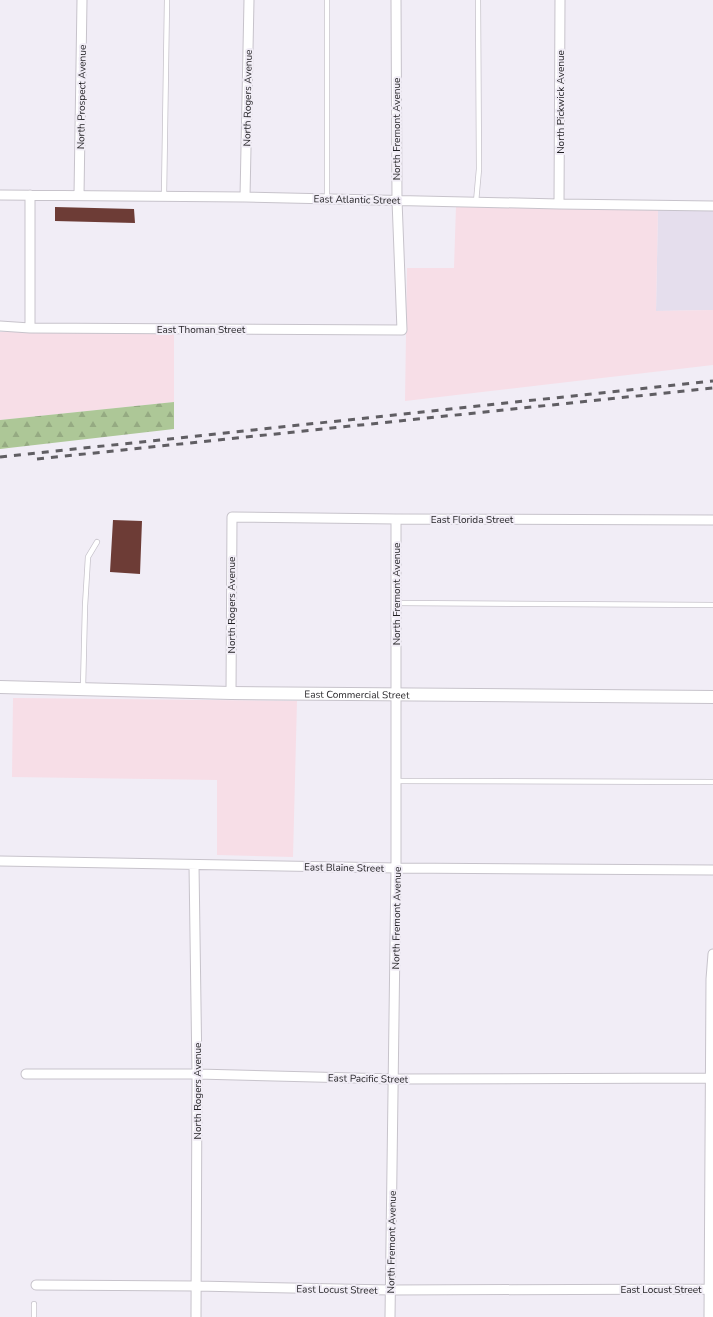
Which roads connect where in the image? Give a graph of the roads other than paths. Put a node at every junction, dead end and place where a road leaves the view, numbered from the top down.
1 (82, 0) edge
2 (166, 0) edge
3 (249, 0) edge
4 (327, 0) edge
5 (396, 0) edge
6 (478, 0) edge
7 (560, 0) edge
8 (0, 195) edge
9 (30, 195) junction
10 (79, 195) junction
11 (164, 196) junction
12 (245, 197) junction
13 (327, 199) junction
14 (396, 200) junction
15 (476, 202) junction
16 (560, 204) junction
17 (713, 206) edge
18 (0, 326) edge
19 (30, 328) junction
20 (402, 330) joint
21 (232, 517) joint
22 (396, 519) junction
23 (713, 520) edge
24 (97, 542) dead end
25 (396, 603) junction
26 (713, 605) edge
27 (0, 688) edge
28 (83, 689) junction
29 (231, 693) junction
30 (397, 694) junction
31 (713, 697) edge
32 (396, 781) junction
33 (713, 782) edge
34 (0, 861) edge
35 (194, 865) junction
36 (396, 868) junction
37 (713, 870) edge
38 (713, 954) edge
39 (712, 979) edge
40 (26, 1074) dead end
41 (197, 1074) junction
42 (710, 1078) junction
43 (394, 1079) junction
44 (36, 1285) dead end
45 (196, 1286) junction
46 (709, 1289) junction
47 (390, 1290) junction
48 (34, 1304) dead end
49 (34, 1317) edge
50 (196, 1317) edge
51 (390, 1317) edge
52 (709, 1317) edge

1 - 10 street, North Prospect Avenue
2 - 11 lane
3 - 12 street, North Rogers Avenue
4 - 13 lane
5 - 14 street, North Fremont Avenue
6 - 15 lane
7 - 16 street, North Pickwick Avenue
8 - 9 street, East Atlantic Street
9 - 10 street, East Atlantic Street
9 - 19 street
10 - 11 street, East Atlantic Street
11 - 12 street, East Atlantic Street
12 - 13 street, East Atlantic Street
13 - 14 street, East Atlantic Street
14 - 15 street, East Atlantic Street
14 - 20 street, North Fremont Avenue
15 - 16 street, East Atlantic Street
16 - 17 street, East Atlantic Street
18 - 19 street, East Thoman Street
19 - 20 street, East Thoman Street
21 - 22 street, East Florida Street
21 - 29 street, North Rogers Avenue
22 - 23 street, East Florida Street
22 - 25 street, North Fremont Avenue
24 - 28 lane
25 - 26 lane
25 - 30 street, North Fremont Avenue
27 - 28 street, East Commercial Street
28 - 29 street, East Commercial Street
29 - 30 street, East Commercial Street
30 - 31 street, East Commercial Street
30 - 32 street, North Fremont Avenue
32 - 33 lane
32 - 36 street, North Fremont Avenue
34 - 35 street, East Blaine Street
35 - 36 street, East Blaine Street
35 - 41 street, North Rogers Avenue
36 - 37 street, East Blaine Street
36 - 43 street, North Fremont Avenue
38 - 39 street
39 - 42 street
40 - 41 street, East Pacific Street
41 - 43 street, East Pacific Street
41 - 45 street, North Rogers Avenue
42 - 43 street, East Pacific Street
42 - 46 street
43 - 47 street, North Fremont Avenue
44 - 45 street, East Locust Street
45 - 47 street, East Locust Street
45 - 50 street, North Rogers Avenue
46 - 47 street, East Locust Street
46 - 52 street
47 - 51 street, North Fremont Avenue
48 - 49 lane

